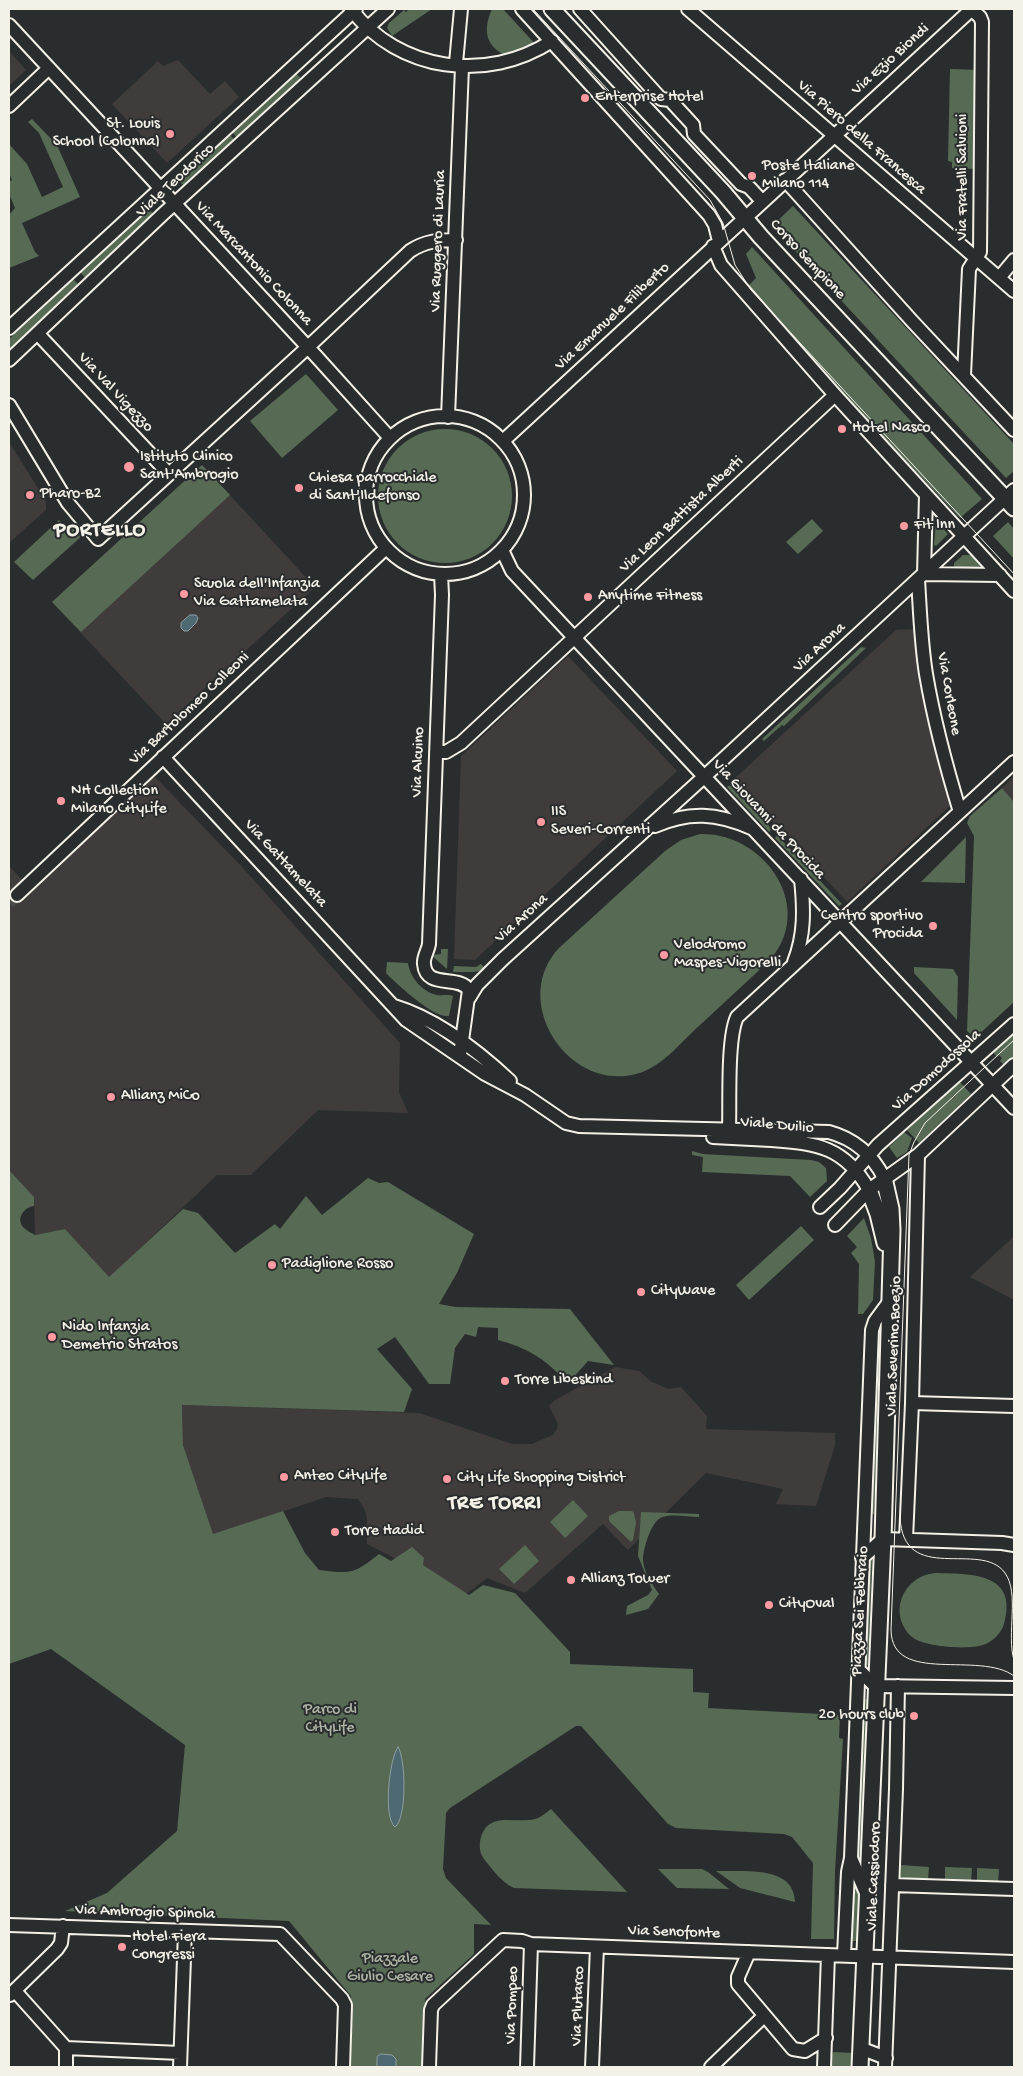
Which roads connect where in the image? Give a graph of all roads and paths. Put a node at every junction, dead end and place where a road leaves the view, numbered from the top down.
1 (388, 9) edge
2 (461, 9) edge
3 (522, 9) edge
4 (552, 9) edge
5 (688, 9) edge
6 (972, 9) edge
7 (353, 10) edge
8 (583, 10) edge
9 (9, 25) edge
10 (368, 27) junction
11 (555, 43) junction
12 (462, 67) junction
13 (49, 68) junction
14 (9, 106) edge
15 (833, 136) junction
16 (785, 180) junction
17 (162, 190) junction
18 (762, 201) junction
19 (174, 204) junction
20 (744, 217) junction
21 (456, 240) junction
22 (716, 244) junction
23 (976, 258) junction
24 (1014, 260) edge
25 (999, 278) junction
26 (1014, 291) edge
27 (9, 328) edge
28 (38, 334) junction
29 (308, 347) junction
30 (9, 360) edge
31 (964, 375) junction
32 (835, 395) junction
33 (9, 405) edge
34 (448, 416) junction
35 (1014, 430) edge
36 (390, 438) junction
37 (502, 441) junction
38 (169, 474) junction
39 (926, 495) junction
40 (1011, 499) edge
41 (964, 536) junction
42 (386, 548) junction
43 (502, 550) junction
44 (441, 574) junction
45 (921, 576) junction
46 (1000, 576) junction
47 (1014, 591) edge
48 (574, 637) junction
49 (436, 752) junction
50 (163, 757) junction
51 (1014, 762) edge
52 (705, 776) junction
53 (960, 812) junction
54 (647, 829) junction
55 (756, 830) junction
56 (801, 879) junction
57 (17, 895) tunnel mouth
58 (840, 921) junction
59 (793, 964) junction
60 (469, 998) junction
61 (394, 1006) joint
62 (1014, 1024) edge
63 (461, 1049) junction
64 (972, 1062) junction
65 (1014, 1065) edge
66 (993, 1085) junction
67 (1014, 1108) edge
68 (664, 1128) junction
69 (729, 1130) junction
70 (869, 1154) junction
71 (918, 1155) junction
72 (856, 1170) junction
73 (884, 1178) junction
74 (869, 1190) junction
75 (820, 1207) dead end
76 (835, 1225) dead end
77 (890, 1270) junction
78 (889, 1302) junction
79 (912, 1403) junction
80 (1014, 1406) edge
81 (864, 1527) joint
82 (883, 1538) junction
83 (906, 1539) junction
84 (1014, 1545) edge
85 (862, 1558) junction
86 (858, 1669) junction
87 (875, 1686) junction
88 (898, 1686) junction
89 (1014, 1688) edge
90 (856, 1708) joint
91 (851, 1858) junction
92 (892, 1885) junction
93 (1014, 1889) edge
94 (866, 1893) junction
95 (9, 1925) edge
96 (63, 1926) junction
97 (184, 1931) junction
98 (531, 1944) junction
99 (597, 1947) junction
100 (749, 1952) junction
101 (828, 1955) junction
102 (844, 1956) junction
103 (864, 1956) junction
104 (889, 1957) junction
105 (1014, 1962) edge
106 (12, 1993) edge
107 (764, 2016) junction
108 (826, 2038) junction
109 (66, 2048) junction
110 (860, 2048) junction
111 (180, 2053) junction
112 (885, 2062) edge
113 (66, 2067) edge
114 (180, 2067) edge
115 (343, 2067) edge
116 (429, 2067) edge
117 (527, 2067) edge
118 (592, 2067) edge
119 (710, 2067) edge
120 (824, 2067) edge
121 (860, 2067) edge

1 - 10 street, Viale Teodorico
2 - 12 street, Via Ruggero di Lauria
3 - 11 street
4 - 20 main road, Corso Sempione
5 - 15 street, Via Piero della Francesca
6 - 15 street, Via Ezio Biondi
6 - 23 street, Via Fratelli Salvioni
7 - 10 street
7 - 17 street, Viale Teodorico
8 - 18 street, Corso Sempione
9 - 13 street, Via Marcantonio Colonna
10 - 12 street
10 - 19 street, Viale Teodorico
11 - 12 street
11 - 22 street
12 - 21 street, Via Ruggero di Lauria
13 - 14 street
13 - 17 street, Via Marcantonio Colonna
15 - 16 street, Via Ezio Biondi
15 - 23 street, Via Piero della Francesca
16 - 18 street, Via Ezio Biondi
16 - 31 street
17 - 19 street, Via Marcantonio Colonna
17 - 27 street, Viale Teodorico
18 - 20 street, Via Ezio Biondi
19 - 28 street, Viale Teodorico
19 - 29 street, Via Marcantonio Colonna
20 - 22 street, Via Emanuele Filiberto
20 - 40 main road, Corso Sempione
21 - 29 street
21 - 34 street, Via Ruggero di Lauria
22 - 32 street
22 - 37 street, Via Emanuele Filiberto
23 - 25 street, Via Piero della Francesca
23 - 31 street, Via Fratelli Salvioni
24 - 25 street
25 - 26 street, Via Piero della Francesca
28 - 30 street, Viale Teodorico
28 - 38 street, Via Val Vigezzo
29 - 36 street, Via Marcantonio Colonna
29 - 38 street
31 - 35 street
32 - 39 street
32 - 48 street, Via Leon Battista Alberti
33 - 38 street
34 - 36 street
34 - 37 street
36 - 42 street
37 - 43 street
39 - 41 street
39 - 45 street
40 - 41 street, Via Arona
41 - 45 street, Via Arona
41 - 46 street
42 - 44 street
42 - 50 street, Via Bartolomeo Colleoni
43 - 44 street
43 - 48 street, Via Giovanni da Procida
44 - 49 street, Via Alcuino
45 - 46 street
45 - 52 street, Via Arona
45 - 53 street, Via Corleone
46 - 47 street
48 - 49 street, Via Leon Battista Alberti
48 - 52 street, Via Giovanni da Procida
49 - 60 street, Via Alcuino
50 - 57 street, Via Bartolomeo Colleoni
50 - 61 street, Via Gattamelata
51 - 53 street
52 - 54 street, Via Arona
52 - 55 street, Via Giovanni da Procida
53 - 58 street
54 - 55 street, Via Arona
54 - 60 street, Via Arona
55 - 56 street, Via Giovanni da Procida
56 - 58 street, Via Giovanni da Procida
56 - 59 street
58 - 59 street
58 - 64 street, Via Giovanni da Procida
59 - 69 street
60 - 63 street
61 - 63 street, Viale Duilio
62 - 64 street, Via Domodossola
63 - 68 street, Viale Duilio
64 - 66 street, Via Giovanni da Procida
64 - 70 street, Via Domodossola
65 - 66 street
66 - 67 street, Via Giovanni da Procida
66 - 71 street
68 - 69 street, Viale Duilio
68 - 72 street, Viale Duilio
69 - 70 street, Viale Duilio
70 - 72 street, Via Domodossola
70 - 73 street
71 - 73 street
71 - 79 street, Viale Severino Boezio
72 - 74 street, Viale Duilio
72 - 75 street, Via Domodossola
73 - 74 street
73 - 77 main road, Viale Severino Boezio
74 - 76 street
74 - 77 main road, Viale Severino Boezio
77 - 78 main road, Viale Severino Boezio
78 - 81 street, Viale Severino Boezio
78 - 82 main road, Viale Severino Boezio
79 - 80 street
79 - 83 street, Viale Severino Boezio
81 - 85 street, Piazza Sei Febbraio
82 - 83 street, Piazza Sei Febbraio
82 - 85 street, Piazza Sei Febbraio
82 - 87 main road, Piazza Sei Febbraio
83 - 84 street, Piazza Sei Febbraio
85 - 86 street, Piazza Sei Febbraio
86 - 87 street, Piazza Sei Febbraio
86 - 90 street, Piazza Sei Febbraio
87 - 88 street, Piazza Sei Febbraio
87 - 94 main road, Viale Cassiodoro
88 - 89 street, Piazza Sei Febbraio
88 - 92 street, Viale Cassiodoro
90 - 91 street, Viale Cassiodoro
91 - 94 street, Viale Cassiodoro
91 - 102 street, Viale Cassiodoro
92 - 93 street
92 - 104 street, Viale Cassiodoro
94 - 103 main road, Viale Cassiodoro
95 - 96 street, Via Ambrogio Spinola
96 - 97 street, Via Ambrogio Spinola
96 - 106 street
97 - 111 street
97 - 115 street, Via Ambrogio Spinola
98 - 99 street, Via Senofonte
98 - 116 street, Via Senofonte
98 - 117 street, Via Pompeo
99 - 100 street, Via Senofonte
99 - 118 street, Via Plutarco
100 - 101 street, Via Senofonte
100 - 107 street
101 - 102 street, Via Senofonte
101 - 108 street
102 - 103 street, Via Senofonte
103 - 104 street, Via Senofonte
103 - 110 main road, Viale Cassiodoro
104 - 105 street, Via Senofonte
104 - 112 street, Viale Cassiodoro
106 - 109 street
107 - 108 street
107 - 119 street
108 - 120 street
109 - 111 street
109 - 113 street
110 - 112 street
110 - 121 main road, Viale Cassiodoro
111 - 114 street

